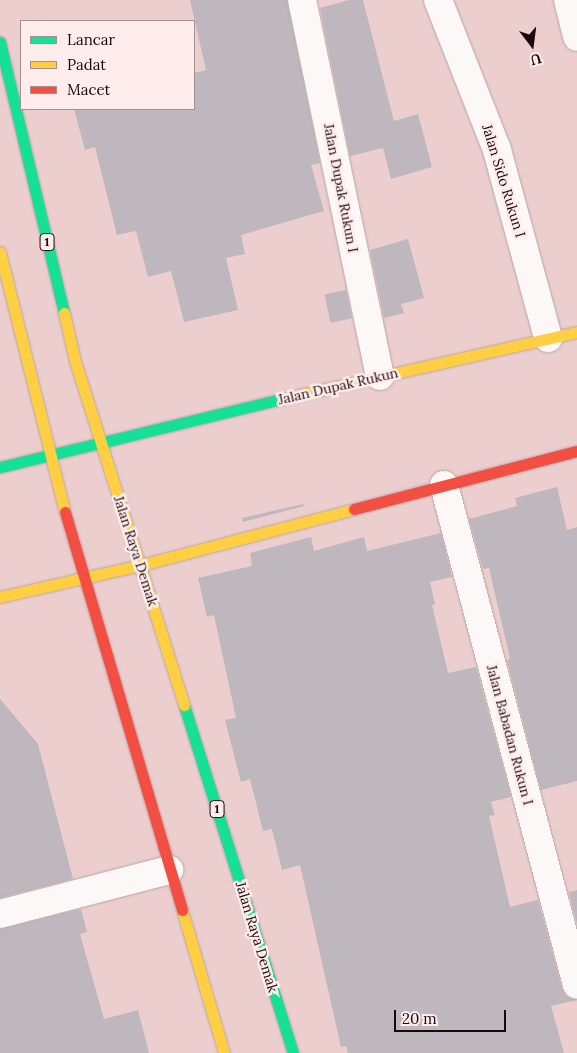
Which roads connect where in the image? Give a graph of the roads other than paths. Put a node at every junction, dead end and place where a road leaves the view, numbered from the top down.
1 (302, 0) edge
2 (438, 0) edge
3 (568, 0) edge
4 (577, 37) edge
5 (0, 42) edge
6 (0, 252) edge
7 (577, 332) edge
8 (548, 338) junction
9 (380, 376) junction
10 (99, 440) junction
11 (577, 451) edge
12 (48, 454) junction
13 (0, 467) edge
14 (444, 485) junction
15 (141, 565) junction
16 (85, 578) junction
17 (0, 596) edge
18 (169, 870) junction
19 (0, 914) edge
20 (577, 985) edge
21 (224, 1053) edge
22 (293, 1053) edge

1 - 9 street, Jalan Dupak Rukun I
2 - 8 street, Jalan Sido Rukun I
3 - 4 street
5 - 10 main road, Jalan Raya Demak / 1
6 - 12 main road
7 - 8 main road, Jalan Dupak Rukun
8 - 9 main road, Jalan Dupak Rukun
9 - 10 main road, Jalan Dupak Rukun
10 - 12 main road, Jalan Dupak Rukun
10 - 15 main road, Jalan Raya Demak / 1
11 - 14 main road
12 - 13 main road, Jalan Dupak Rukun
12 - 16 main road
14 - 15 main road
14 - 20 street, Jalan Babadan Rukun I
15 - 16 main road
15 - 22 main road, Jalan Raya Demak / 1
16 - 17 main road
16 - 18 main road
18 - 19 street
18 - 21 main road

